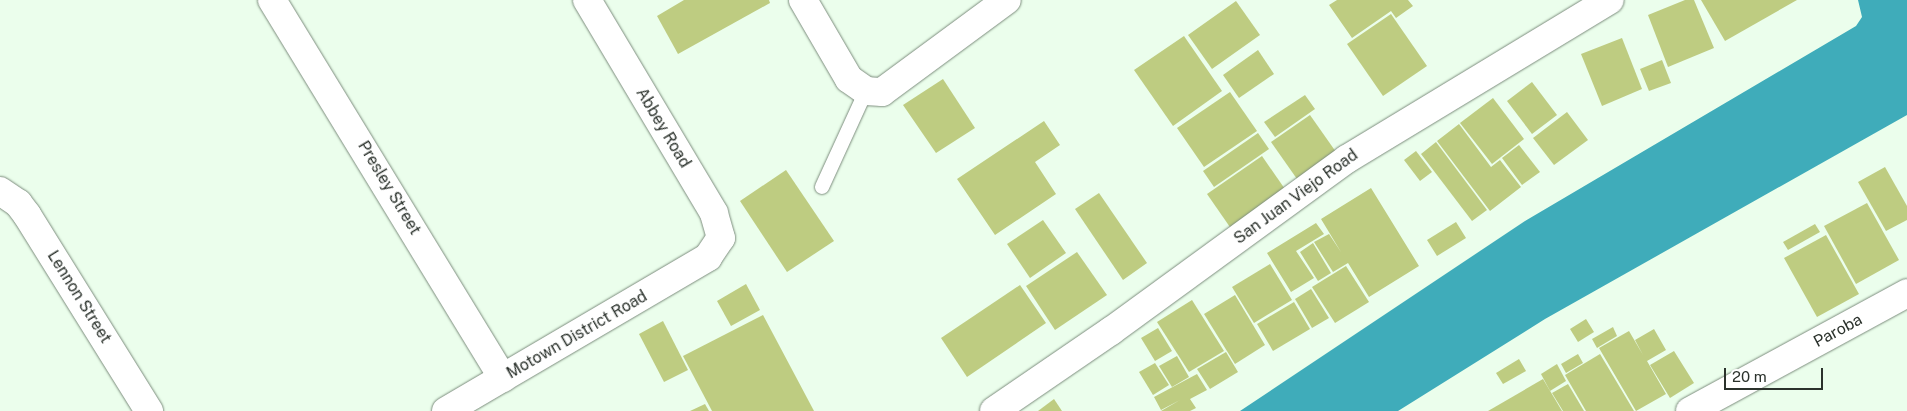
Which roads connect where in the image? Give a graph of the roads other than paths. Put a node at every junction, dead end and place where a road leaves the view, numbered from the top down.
1 (272, 0) edge
2 (587, 0) edge
3 (803, 0) edge
4 (1007, 0) edge
5 (1610, 0) edge
6 (866, 91) junction
7 (822, 187) dead end
8 (0, 191) edge
9 (708, 258) joint
10 (1907, 294) edge
11 (503, 378) junction
12 (149, 411) edge
13 (446, 411) edge
14 (994, 411) edge
15 (1690, 411) edge

1 - 11 street, Presley Street
2 - 9 street, Abbey Road
3 - 6 street
4 - 6 street
5 - 14 street, San Juan Viejo Road
6 - 7 lane
8 - 12 street, Lennon Street
9 - 11 street, Motown District Road
10 - 15 street, Paroba
11 - 13 street, Motown District Road

